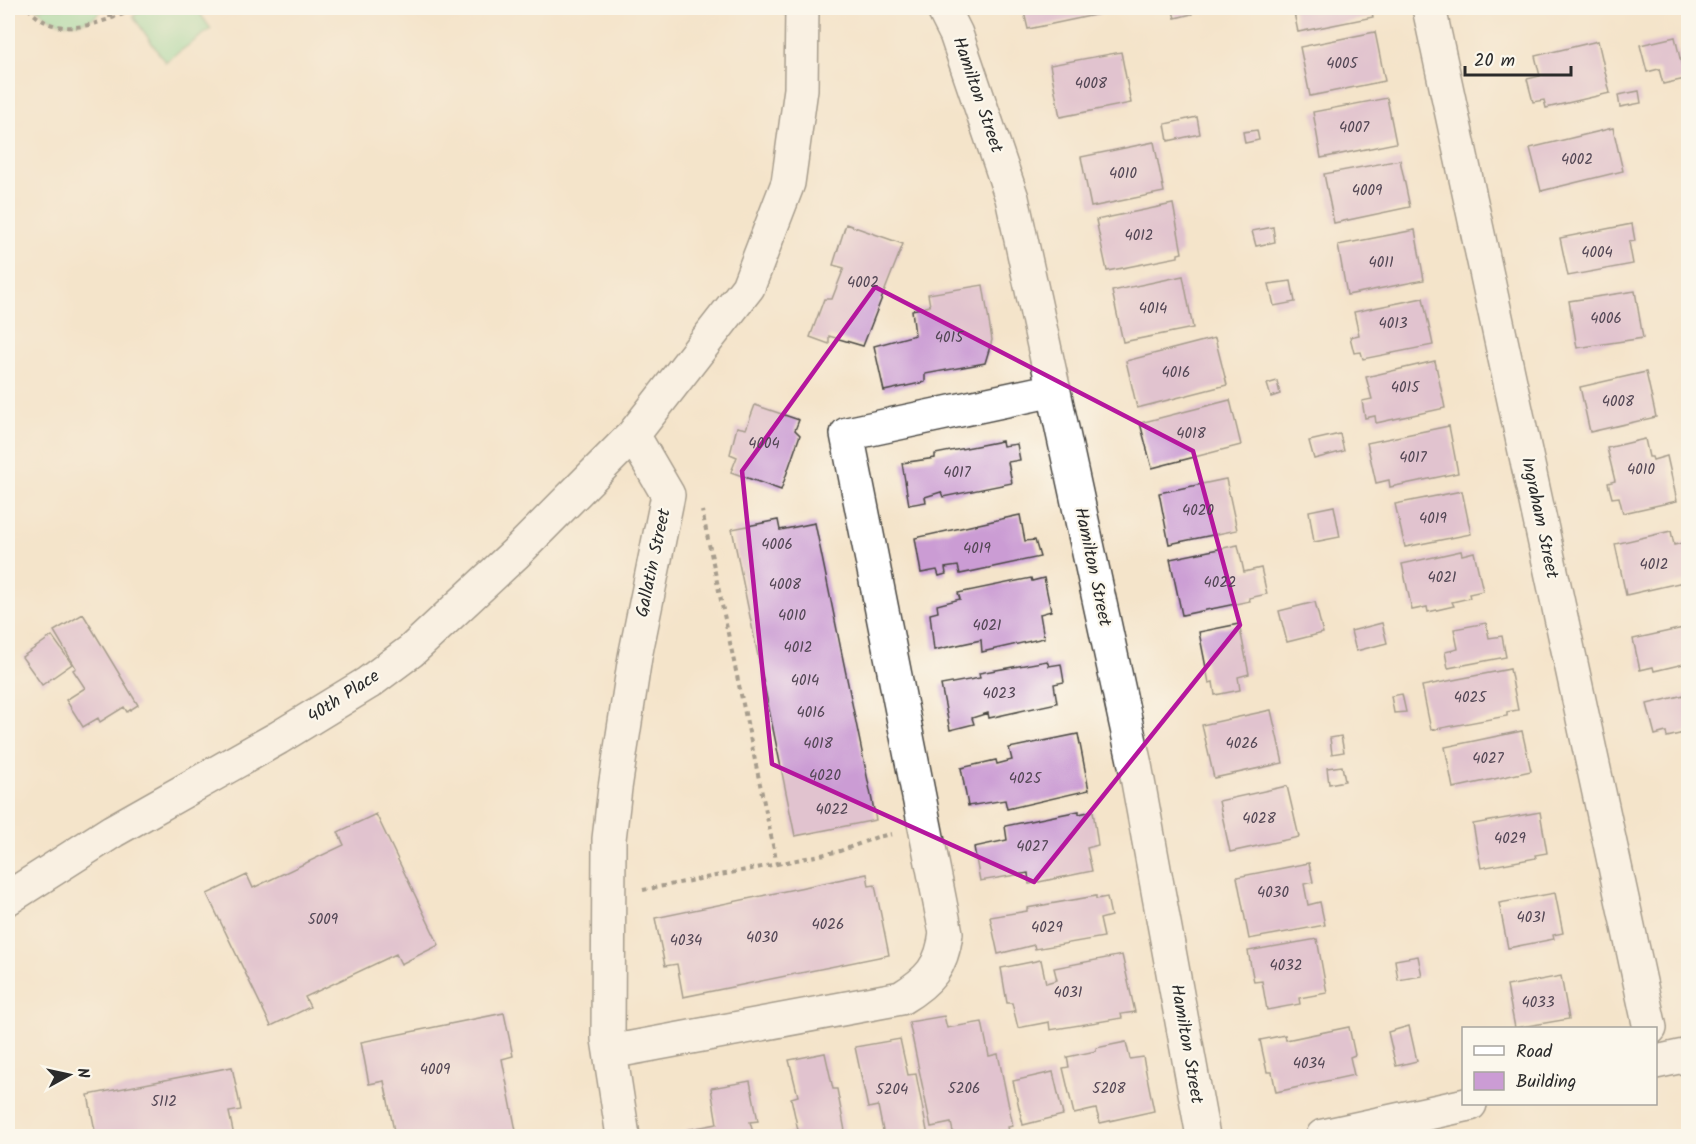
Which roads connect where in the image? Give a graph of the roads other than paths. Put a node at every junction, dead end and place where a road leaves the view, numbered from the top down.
1 (802, 8) edge
2 (942, 8) edge
3 (1429, 8) edge
4 (1054, 390) junction
5 (633, 435) junction
6 (8, 898) edge
7 (1650, 1027) edge
8 (610, 1052) junction
9 (1689, 1055) edge
10 (1657, 1059) edge
11 (1466, 1105) edge
12 (623, 1137) edge
13 (1203, 1137) edge
14 (1323, 1137) edge

1 - 5 street
2 - 4 street, Hamilton Street
3 - 7 street, Ingraham Street
4 - 8 street
4 - 13 street, Hamilton Street
5 - 6 street, 40th Place
5 - 8 street, Gallatin Street
8 - 12 street, Gallatin Street
9 - 10 street
11 - 14 street

